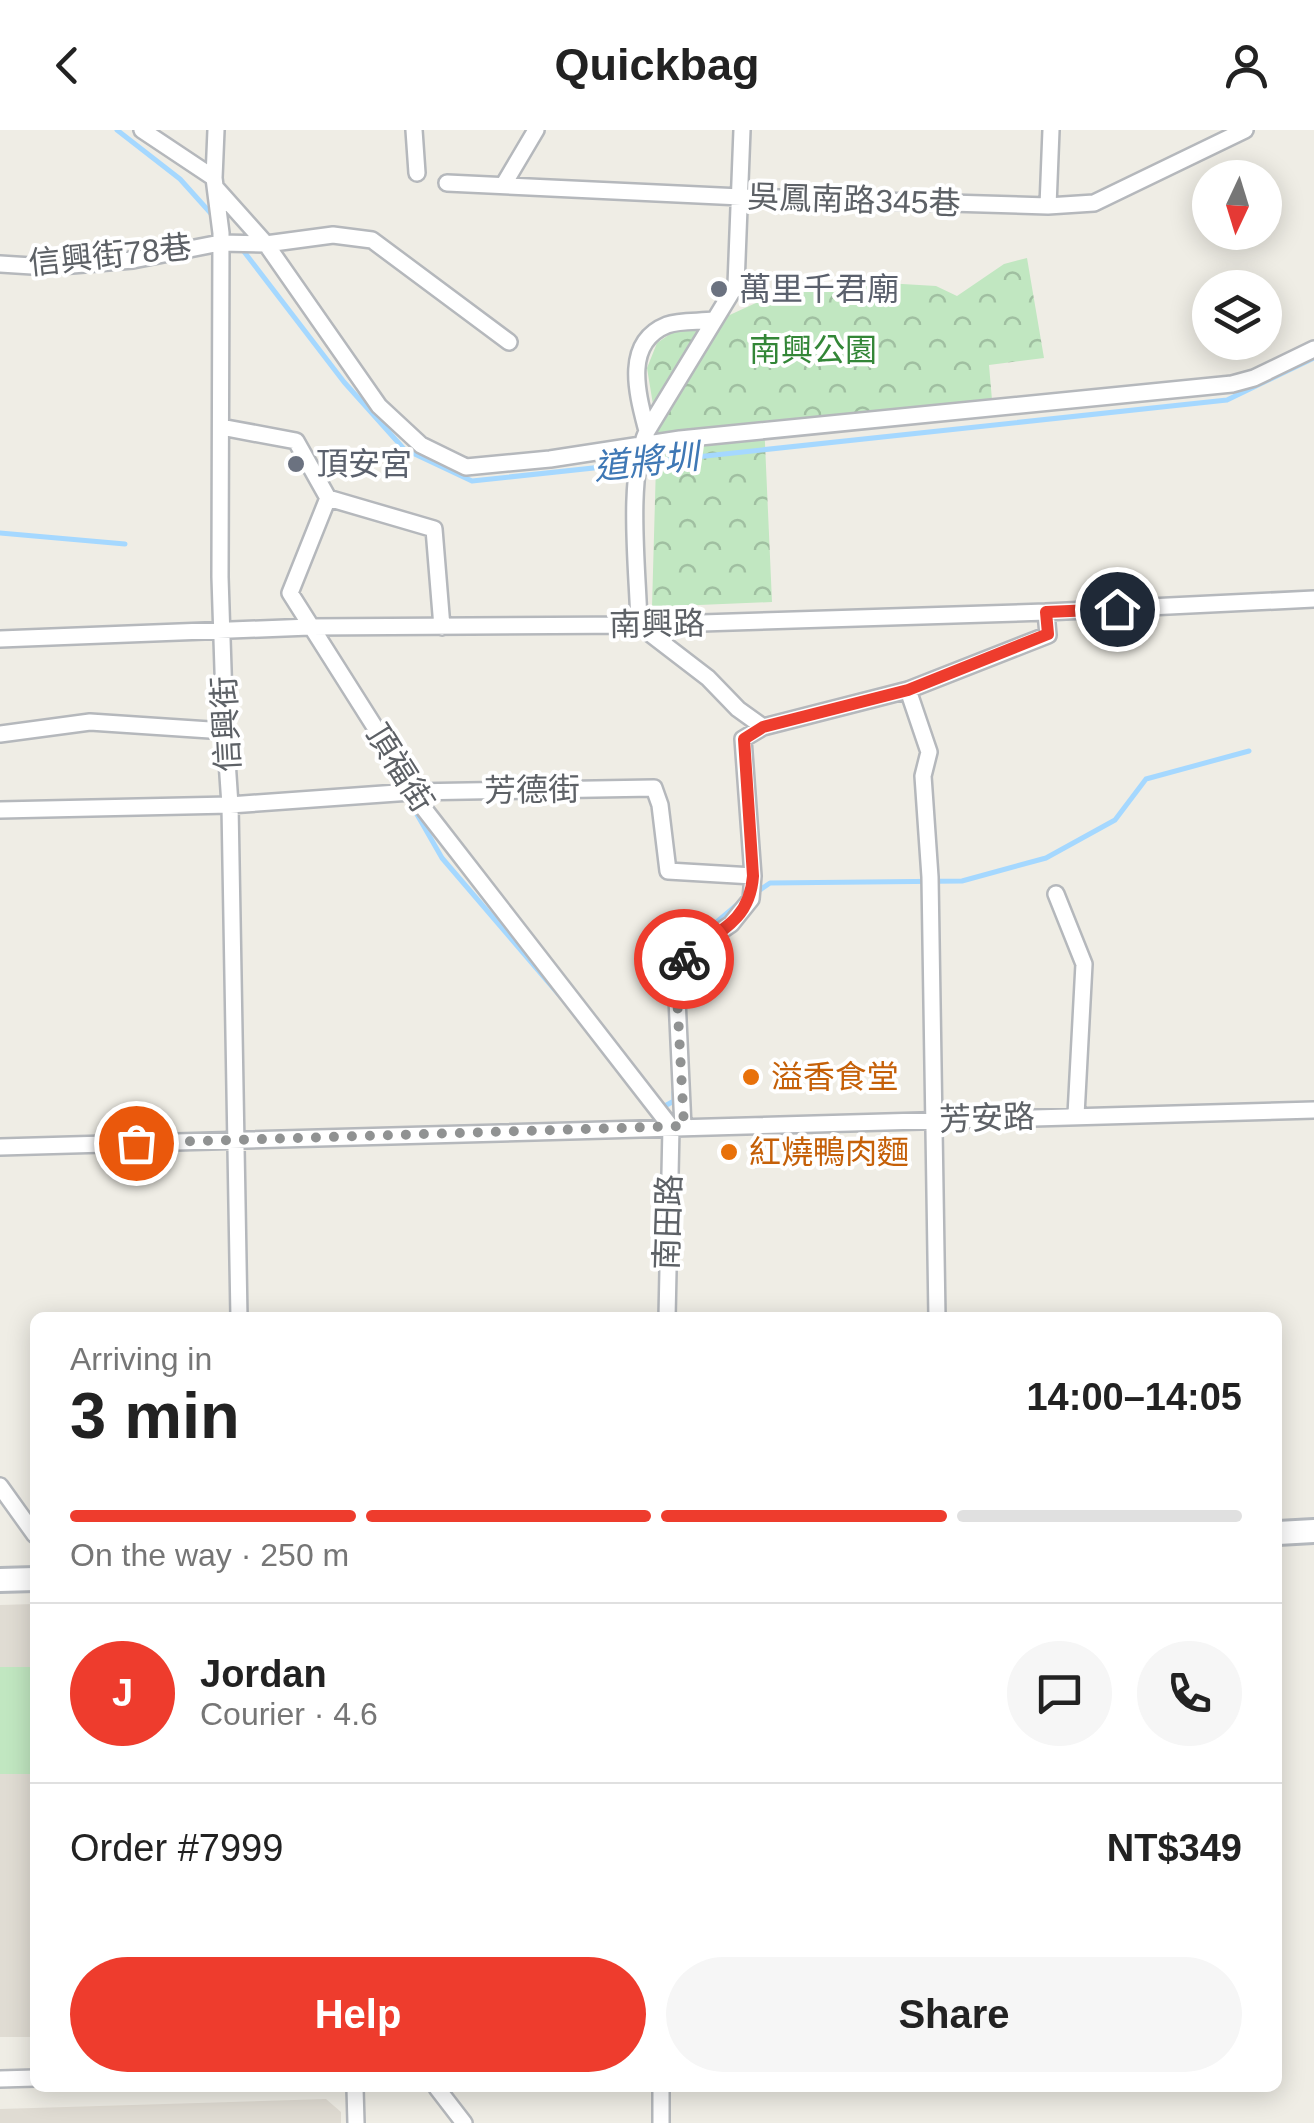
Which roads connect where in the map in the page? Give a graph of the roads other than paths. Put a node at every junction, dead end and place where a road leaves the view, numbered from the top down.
1 (142, 130) edge
2 (216, 130) edge
3 (414, 130) edge
4 (536, 130) edge
5 (742, 130) edge
6 (1051, 130) edge
7 (1244, 130) edge
8 (416, 173) dead end
9 (447, 183) dead end
10 (504, 184) junction
11 (216, 191) junction
12 (741, 197) junction
13 (1048, 206) junction
14 (229, 241) junction
15 (266, 244) junction
16 (0, 264) edge
17 (714, 320) junction
18 (509, 342) dead end
19 (1314, 349) edge
20 (221, 427) junction
21 (644, 438) junction
22 (328, 498) junction
23 (1314, 599) edge
24 (1046, 612) junction
25 (442, 626) junction
26 (639, 626) junction
27 (310, 627) junction
28 (222, 630) junction
29 (0, 639) edge
30 (908, 690) junction
31 (763, 727) junction
32 (224, 731) junction
33 (0, 734) edge
34 (411, 792) junction
35 (230, 805) junction
36 (0, 810) edge
37 (753, 876) junction
38 (1056, 894) dead end
39 (1314, 1110) edge
40 (1076, 1115) junction
41 (934, 1119) junction
42 (677, 1127) junction
43 (234, 1140) junction
44 (0, 1147) edge
45 (239, 1312) edge
46 (666, 1312) edge
47 (937, 1312) edge
48 (0, 1486) edge
49 (30, 1527) edge
50 (1314, 1531) edge
51 (1282, 1533) edge
52 (30, 1579) edge
53 (0, 1580) edge
54 (30, 2078) edge
55 (0, 2079) edge
56 (356, 2092) edge
57 (440, 2092) edge
58 (661, 2092) edge
59 (356, 2123) edge
60 (464, 2123) edge
61 (661, 2123) edge

1 - 11 street
2 - 11 street, 信興街
3 - 8 street
4 - 10 street
5 - 12 street
6 - 13 street
7 - 13 street, 吳鳳南路345巷
9 - 10 street, 吳鳳南路345巷
10 - 12 street, 吳鳳南路345巷
11 - 14 street, 信興街
11 - 15 street
12 - 13 street, 吳鳳南路345巷
12 - 17 street
14 - 15 street, 信興街78巷
14 - 16 street, 信興街78巷
14 - 20 street, 信興街
15 - 18 street, 信興街78巷
15 - 21 street
17 - 21 street
17 - 21 street
19 - 21 street
20 - 22 street
20 - 28 street, 信興街
21 - 26 street
22 - 25 street
22 - 27 street, 頂福街
23 - 24 street, 南興路
24 - 26 street, 南興路
24 - 30 street
25 - 26 street, 南興路
25 - 27 street, 南興路
26 - 31 street
27 - 28 street, 南興路
27 - 34 street, 頂福街
28 - 29 street, 南興路
28 - 32 street, 信興街
30 - 31 street
30 - 41 street
31 - 37 street
32 - 33 street
32 - 35 street, 信興街
34 - 35 street, 芳德街
34 - 37 street, 芳德街
34 - 42 street, 頂福街
35 - 36 street, 芳德街
35 - 43 street, 信興街
37 - 42 street, 南田路
38 - 40 street
39 - 40 street, 芳安路
40 - 41 street, 芳安路
41 - 42 street, 芳安路
41 - 47 street
42 - 43 street, 芳安路
42 - 46 street, 南田路
43 - 44 street, 芳安路
43 - 45 street, 信興街
48 - 49 street
50 - 51 street
52 - 53 street
54 - 55 street
56 - 59 street
57 - 60 street
58 - 61 street

